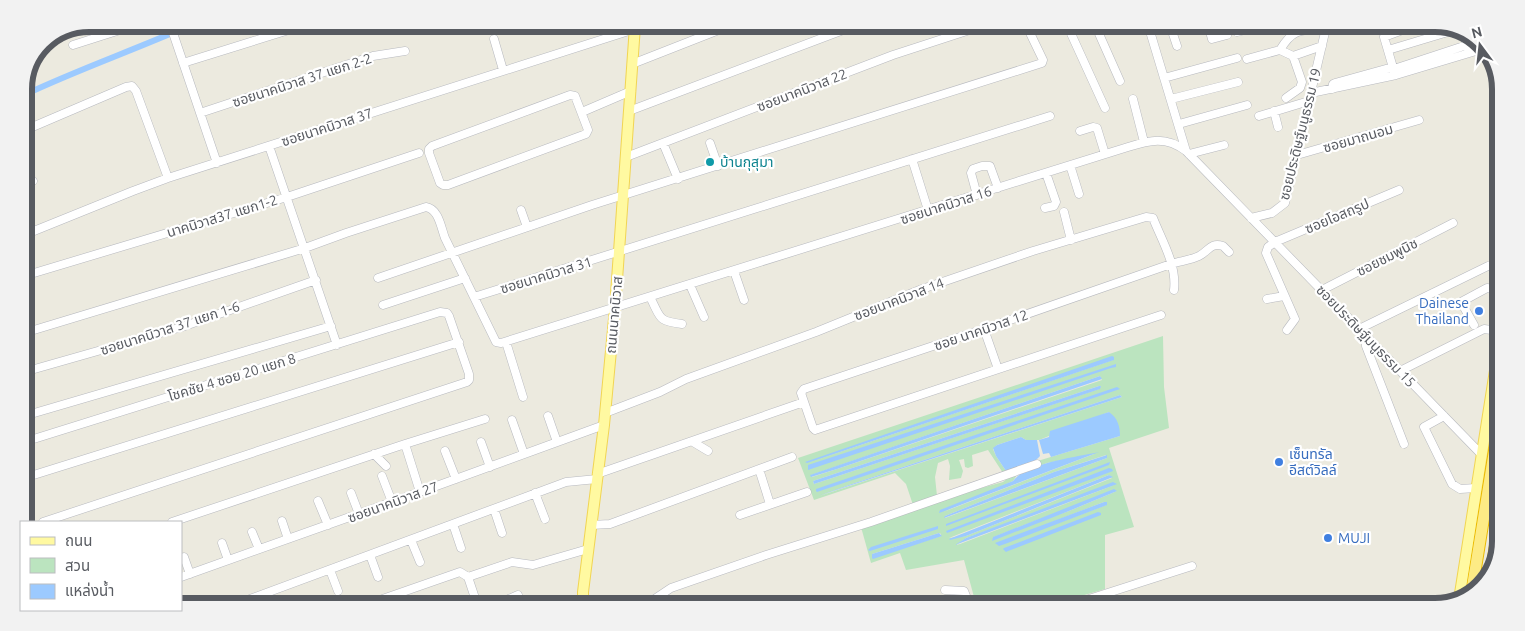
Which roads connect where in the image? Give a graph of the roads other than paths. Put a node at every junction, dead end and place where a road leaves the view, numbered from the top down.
1 (114, 32) edge
2 (173, 32) edge
3 (280, 32) edge
4 (620, 32) edge
5 (635, 32) edge
6 (714, 32) edge
7 (838, 32) edge
8 (964, 32) edge
9 (1032, 32) edge
10 (1070, 32) edge
11 (1098, 32) edge
12 (1150, 32) edge
13 (1172, 32) edge
14 (1210, 32) edge
15 (1298, 32) edge
16 (1325, 32) edge
17 (1397, 32) edge
18 (1443, 33) edge
19 (1227, 35) dead end
20 (494, 39) dead end
21 (1466, 41) edge
22 (73, 45) dead end
23 (1467, 45) junction
24 (1176, 46) dead end
25 (1322, 46) junction
26 (1280, 50) junction
27 (1388, 50) junction
28 (404, 51) dead end
29 (1478, 51) edge
30 (1470, 54) junction
31 (1293, 56) junction
32 (1237, 58) dead end
33 (1247, 58) dead end
34 (184, 63) junction
35 (632, 64) junction
36 (503, 70) junction
37 (1394, 70) junction
38 (1164, 78) junction
39 (1120, 81) dead end
40 (1238, 82) dead end
41 (631, 91) junction
42 (1310, 97) junction
43 (1286, 98) dead end
44 (1133, 99) dead end
45 (1171, 100) junction
46 (1247, 105) dead end
47 (1105, 108) dead end
48 (629, 111) junction
49 (1274, 111) junction
50 (200, 112) junction
51 (582, 112) junction
52 (1050, 116) dead end
53 (1259, 116) dead end
54 (1419, 120) dead end
55 (1178, 124) junction
56 (33, 127) edge
57 (1278, 127) dead end
58 (1080, 131) dead end
59 (1144, 142) junction
60 (663, 143) junction
61 (710, 143) dead end
62 (1224, 145) dead end
63 (269, 146) junction
64 (1187, 152) junction
65 (419, 153) dead end
66 (1105, 154) junction
67 (1296, 155) junction
68 (626, 157) junction
69 (912, 158) junction
70 (217, 163) junction
71 (1070, 165) junction
72 (718, 166) junction
73 (1046, 173) junction
74 (168, 178) junction
75 (678, 179) junction
76 (998, 188) junction
77 (1399, 190) dead end
78 (1079, 194) dead end
79 (977, 195) junction
80 (623, 196) junction
81 (287, 197) junction
82 (1045, 208) dead end
83 (521, 210) dead end
84 (928, 210) junction
85 (1064, 212) dead end
86 (1251, 218) junction
87 (1453, 223) dead end
88 (527, 227) junction
89 (33, 231) edge
90 (1071, 240) junction
91 (1275, 242) junction
92 (305, 248) junction
93 (452, 252) junction
94 (619, 252) junction
95 (1229, 252) dead end
96 (1171, 264) junction
97 (1488, 266) dead end
98 (734, 271) junction
99 (33, 273) edge
100 (378, 278) dead end
101 (465, 278) junction
102 (316, 280) junction
103 (690, 285) junction
104 (1492, 289) edge
105 (1174, 290) dead end
106 (1322, 290) junction
107 (1284, 296) junction
108 (474, 297) junction
109 (650, 297) junction
110 (1267, 299) dead end
111 (744, 300) dead end
112 (383, 305) dead end
113 (615, 308) junction
114 (1160, 314) dead end
115 (704, 316) dead end
116 (682, 324) dead end
117 (1474, 325) dead end
118 (331, 326) junction
119 (984, 329) junction
120 (1359, 329) junction
121 (33, 330) edge
122 (1287, 330) dead end
123 (1492, 330) edge
124 (1366, 336) junction
125 (459, 342) junction
126 (504, 343) junction
127 (337, 345) junction
128 (33, 369) edge
129 (998, 369) junction
130 (1400, 371) junction
131 (1492, 383) edge
132 (523, 397) dead end
133 (804, 402) junction
134 (33, 413) edge
135 (605, 413) junction
136 (548, 416) dead end
137 (1444, 416) junction
138 (485, 419) dead end
139 (512, 420) dead end
140 (604, 424) junction
141 (33, 439) edge
142 (481, 442) dead end
143 (557, 442) junction
144 (693, 442) junction
145 (405, 444) junction
146 (1404, 444) dead end
147 (445, 451) dead end
148 (708, 451) dead end
149 (374, 454) junction
150 (524, 454) junction
151 (1481, 454) junction
152 (792, 457) dead end
153 (1037, 464) dead end
154 (1492, 465) edge
155 (386, 466) dead end
156 (490, 467) junction
157 (758, 468) junction
158 (33, 475) edge
159 (382, 476) dead end
160 (597, 476) junction
161 (456, 479) junction
162 (1476, 488) junction
163 (420, 492) junction
164 (807, 492) dead end
165 (351, 493) dead end
166 (536, 493) junction
167 (318, 501) dead end
168 (392, 502) junction
169 (770, 504) junction
170 (494, 509) junction
171 (359, 514) junction
172 (740, 515) dead end
173 (545, 519) dead end
174 (46, 521) edge
175 (175, 521) edge
176 (282, 521) dead end
177 (453, 524) junction
178 (328, 525) junction
179 (591, 525) junction
180 (252, 532) dead end
181 (502, 533) dead end
182 (288, 539) junction
183 (411, 540) junction
184 (222, 543) dead end
185 (461, 548) dead end
186 (259, 549) junction
187 (588, 549) junction
188 (370, 555) junction
189 (184, 557) dead end
190 (228, 560) junction
191 (420, 562) dead end
192 (1192, 566) dead end
193 (330, 570) junction
194 (190, 574) junction
195 (182, 577) edge
196 (378, 577) dead end
197 (468, 577) junction
198 (1473, 584) edge
199 (945, 590) dead end
200 (338, 591) dead end
201 (1459, 594) edge
202 (518, 595) dead end
203 (254, 598) edge
204 (387, 598) edge
205 (475, 598) edge
206 (511, 598) edge
207 (583, 598) edge
208 (656, 598) edge
209 (967, 598) edge
210 (1092, 598) edge

1 - 22 street
2 - 34 street
3 - 34 street
4 - 36 street, ซอยนาคนิวาส 37
5 - 35 main road, ถนนนาคนิวาส
6 - 35 street
7 - 48 street
8 - 60 street, ซอยนาคนิวาส 22
9 - 72 street
10 - 47 street
11 - 39 street
12 - 38 street
13 - 24 street
14 - 19 street
15 - 26 street
16 - 25 street, ซอยประดิษฐ์มนูธรรม 19
17 - 27 street
18 - 27 street
20 - 36 street
21 - 23 street
23 - 30 street
23 - 37 street
25 - 31 street
25 - 42 street, ซอยประดิษฐ์มนูธรรม 19
26 - 31 street
26 - 33 street
27 - 37 street
28 - 50 street, ซอยนาคนิวาส 37 แยก 2-2
29 - 30 street
30 - 37 street
31 - 43 street
32 - 38 street
34 - 50 street
35 - 41 main road, ถนนนาคนิวาส
36 - 63 street, ซอยนาคนิวาส 37
37 - 42 street
38 - 45 street
40 - 45 street
41 - 48 main road, ถนนนาคนิวาส
41 - 51 street
42 - 49 street
42 - 67 street, ซอยประดิษฐ์มนูธรรม 19
44 - 59 street
45 - 55 street
46 - 55 street
48 - 68 main road, ถนนนาคนิวาส
49 - 53 street
49 - 57 street
50 - 70 street
51 - 51 street
52 - 69 street, ซอยนาคนิวาส 31
54 - 67 street, ซอยมาถนอม
55 - 64 street
56 - 74 street
58 - 66 street
59 - 64 street, ซอยนาคนิวาส 16
59 - 66 street, ซอยนาคนิวาส 16
60 - 68 street, ซอยนาคนิวาส 22
60 - 75 street
61 - 72 street
62 - 64 street
63 - 70 street, ซอยนาคนิวาส 37
63 - 81 street
64 - 86 street, ซอยนาคนิวาส 16
65 - 81 street, นาคนิวาส37 แยก1-2
66 - 71 street, ซอยนาคนิวาส 16
67 - 86 street, ซอยประดิษฐ์มนูธรรม 19
68 - 80 main road, ถนนนาคนิวาส
69 - 84 street
69 - 94 street, ซอยนาคนิวาส 31
70 - 74 street, ซอยนาคนิวาส 37
71 - 73 street, ซอยนาคนิวาส 16
71 - 78 street
72 - 75 street
73 - 76 street, ซอยนาคนิวาส 16
73 - 82 street
74 - 89 street, ซอยนาคนิวาส 37
75 - 80 street
76 - 79 street, ซอยนาคนิวาส 16
76 - 79 street
77 - 91 street, ซอยโอสถรูป
79 - 84 street, ซอยนาคนิวาส 16
80 - 88 street
80 - 94 main road, ถนนนาคนิวาส
81 - 92 street
81 - 99 street, นาคนิวาส37 แยก1-2
83 - 88 street
84 - 98 street, ซอยนาคนิวาส 16
85 - 90 street
86 - 91 street, ซอยประดิษฐ์มนูธรรม 15
87 - 106 street, ซอยชมพูนิช
88 - 93 street
90 - 96 street, ซอยนาคนิวาส 14
90 - 135 street, ซอยนาคนิวาส 14
91 - 106 street, ซอยประดิษฐ์มนูธรรม 15
91 - 107 street
92 - 93 street
92 - 102 street
92 - 121 street
93 - 100 street
93 - 101 street
94 - 108 street, ซอยนาคนิวาส 31
94 - 113 main road, ถนนนาคนิวาส
95 - 96 street, ซอย นาคนิวาส 12
96 - 105 street
96 - 119 street, ซอย นาคนิวาส 12
97 - 120 street
98 - 103 street, ซอยนาคนิวาส 16
98 - 111 street
101 - 108 street
101 - 112 street
102 - 118 street
102 - 128 street, ซอยนาคนิวาส 37 แยก 1-6
103 - 109 street, ซอยนาคนิวาส 16
103 - 115 street
104 - 117 street
106 - 120 street, ซอยประดิษฐ์มนูธรรม 15
107 - 110 street
107 - 122 street
108 - 126 street
109 - 113 street, ซอยนาคนิวาส 16
109 - 116 street
113 - 126 street, ซอยนาคนิวาส 16
113 - 135 main road, ถนนนาคนิวาส
114 - 129 street
118 - 127 street
118 - 134 street
119 - 129 street
119 - 133 street, ซอย นาคนิวาส 12
120 - 124 street, ซอยประดิษฐ์มนูธรรม 15
123 - 130 street
124 - 130 street, ซอยประดิษฐ์มนูธรรม 15
124 - 146 street
125 - 127 street, โชคชัย 4 ซอย 20 แยก 8
125 - 158 street
125 - 174 street
126 - 132 street
127 - 141 street, โชคชัย 4 ซอย 20 แยก 8
129 - 133 street
130 - 137 street, ซอยประดิษฐ์มนูธรรม 15
131 - 151 main road
133 - 144 street
135 - 140 main road, ถนนนาคนิวาส
136 - 143 street
137 - 151 street, ซอยประดิษฐ์มนูธรรม 15
137 - 162 street
138 - 145 street
139 - 150 street
140 - 143 street, ซอยนาคนิวาส 27
140 - 160 main road, ถนนนาคนิวาส
142 - 156 street
143 - 150 street, ซอยนาคนิวาส 27
144 - 148 street
144 - 160 street
145 - 149 street
145 - 163 street
147 - 161 street
149 - 155 street
149 - 175 street
150 - 156 street, ซอยนาคนิวาส 27
151 - 162 main road
152 - 157 street
153 - 208 street
154 - 198 highway
156 - 161 street, ซอยนาคนิวาส 27
157 - 169 street
157 - 179 street
159 - 168 street
160 - 166 street
160 - 179 main road, ถนนนาคนิวาส
161 - 163 street, ซอยนาคนิวาส 27
162 - 201 main road
163 - 168 street, ซอยนาคนิวาส 27
164 - 169 street
165 - 171 street
166 - 170 street
166 - 173 street
167 - 178 street
168 - 171 street, ซอยนาคนิวาส 27
169 - 172 street
170 - 177 street
170 - 181 street
171 - 178 street, ซอยนาคนิวาส 27
176 - 182 street
177 - 183 street
177 - 185 street
178 - 182 street, ซอยนาคนิวาส 27
179 - 187 main road, ถนนนาคนิวาส
180 - 186 street
182 - 186 street, ซอยนาคนิวาส 27
183 - 188 street
183 - 191 street
184 - 190 street
186 - 190 street, ซอยนาคนิวาส 27
187 - 197 street
187 - 207 main road, ถนนนาคนิวาส
188 - 193 street
188 - 196 street
189 - 194 street
190 - 194 street, ซอยนาคนิวาส 27
192 - 210 street
193 - 200 street
193 - 203 street
194 - 195 street, ซอยนาคนิวาส 27
197 - 204 street
197 - 205 street
199 - 209 street
202 - 206 street

